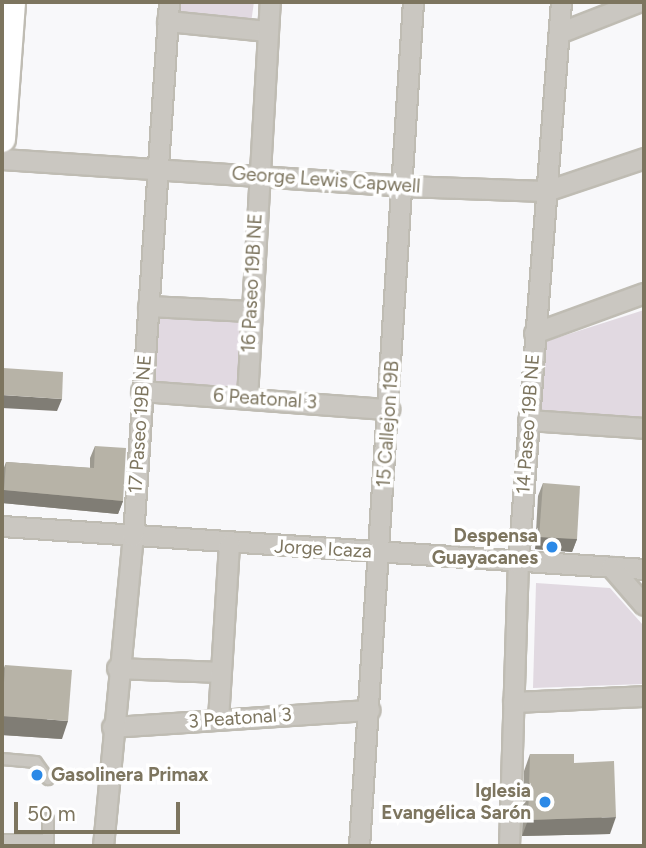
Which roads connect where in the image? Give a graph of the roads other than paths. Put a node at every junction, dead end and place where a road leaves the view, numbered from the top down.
1 (12, 2) edge
2 (270, 2) edge
3 (414, 2) edge
4 (561, 2) edge
5 (638, 2) edge
6 (602, 8) edge
7 (168, 11) edge
8 (268, 31) junction
9 (559, 33) junction
10 (2, 139) edge
11 (644, 158) edge
12 (2, 159) edge
13 (156, 170) junction
14 (257, 176) junction
15 (404, 186) junction
16 (546, 191) junction
17 (644, 293) edge
18 (148, 306) junction
19 (250, 311) junction
20 (534, 333) junction
21 (141, 391) junction
22 (247, 397) junction
23 (389, 409) junction
24 (528, 420) junction
25 (644, 428) edge
26 (2, 526) edge
27 (133, 536) junction
28 (229, 544) junction
29 (378, 553) junction
30 (518, 563) junction
31 (611, 567) junction
32 (644, 569) edge
33 (644, 605) edge
34 (117, 668) junction
35 (219, 672) junction
36 (644, 696) edge
37 (513, 702) junction
38 (369, 710) junction
39 (218, 719) junction
40 (112, 727) junction
41 (2, 759) edge
42 (48, 779) dead end
43 (48, 819) dead end
44 (2, 840) edge
45 (48, 843) edge
46 (103, 846) edge
47 (359, 846) edge
48 (509, 846) edge

1 - 10 main road
2 - 8 street, 16 Paseo 19B NE
3 - 15 street, 15 Callejon 19B
4 - 9 street, 14 Paseo 19B NE
5 - 6 street
6 - 9 street
7 - 8 street
7 - 13 street, 17 Paseo 19B NE
8 - 14 street, 16 Paseo 19B NE
9 - 16 street, 14 Paseo 19B NE
11 - 16 street, George Lewis Capwell
12 - 13 street, George Lewis Capwell
13 - 14 street, George Lewis Capwell
13 - 18 street, 17 Paseo 19B NE
14 - 15 street, George Lewis Capwell
14 - 19 street, 16 Paseo 19B NE
15 - 16 street, George Lewis Capwell
15 - 23 street, 15 Callejon 19B
16 - 20 street, 14 Paseo 19B NE
17 - 20 street
18 - 19 street
18 - 21 street, 17 Paseo 19B NE
19 - 22 street, 16 Paseo 19B NE
20 - 24 street, 14 Paseo 19B NE
21 - 22 street, 6 Peatonal 3
21 - 27 street, 17 Paseo 19B NE
22 - 23 street, 6 Peatonal 3
23 - 29 street, 15 Callejon 19B
24 - 25 street
24 - 30 street, 14 Paseo 19B NE
26 - 27 street, Jorge Icaza
27 - 28 street, Jorge Icaza
27 - 34 street, 17 Paseo 19B NE
28 - 29 street, Jorge Icaza
28 - 35 street
29 - 30 street, Jorge Icaza
29 - 38 street, 15 Callejon 19B
30 - 31 street, Jorge Icaza
30 - 37 street, 14 Paseo 19B NE
31 - 32 street, Jorge Icaza
31 - 33 street
34 - 35 street
34 - 40 street, 17 Paseo 19B NE
35 - 39 street
36 - 37 street
37 - 48 street, 14 Paseo 19B NE
38 - 39 street, 3 Peatonal 3
38 - 47 street, 15 Callejon 19B
39 - 40 street, 3 Peatonal 3
40 - 46 street, 17 Paseo 19B NE
41 - 42 lane
43 - 45 lane
44 - 45 lane

